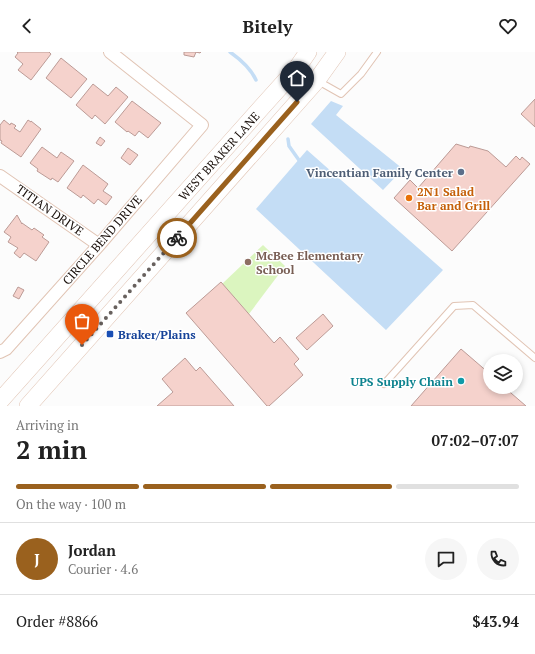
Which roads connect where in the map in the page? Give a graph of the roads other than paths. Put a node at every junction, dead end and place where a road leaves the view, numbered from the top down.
1 (110, 52) edge
2 (308, 52) edge
3 (338, 52) edge
4 (377, 52) edge
5 (317, 80) junction
6 (0, 176) edge
7 (99, 245) junction
8 (0, 352) edge
9 (535, 358) edge
10 (384, 384) dead end
11 (0, 401) edge
12 (28, 406) edge

1 - 7 street, CIRCLE BEND DRIVE
2 - 11 main road, WEST BRAKER LANE
3 - 5 main road, WEST BRAKER LANE
4 - 5 lane
5 - 12 main road, WEST BRAKER LANE
6 - 7 street, TITIAN DRIVE
7 - 8 street, CIRCLE BEND DRIVE
9 - 10 lane

